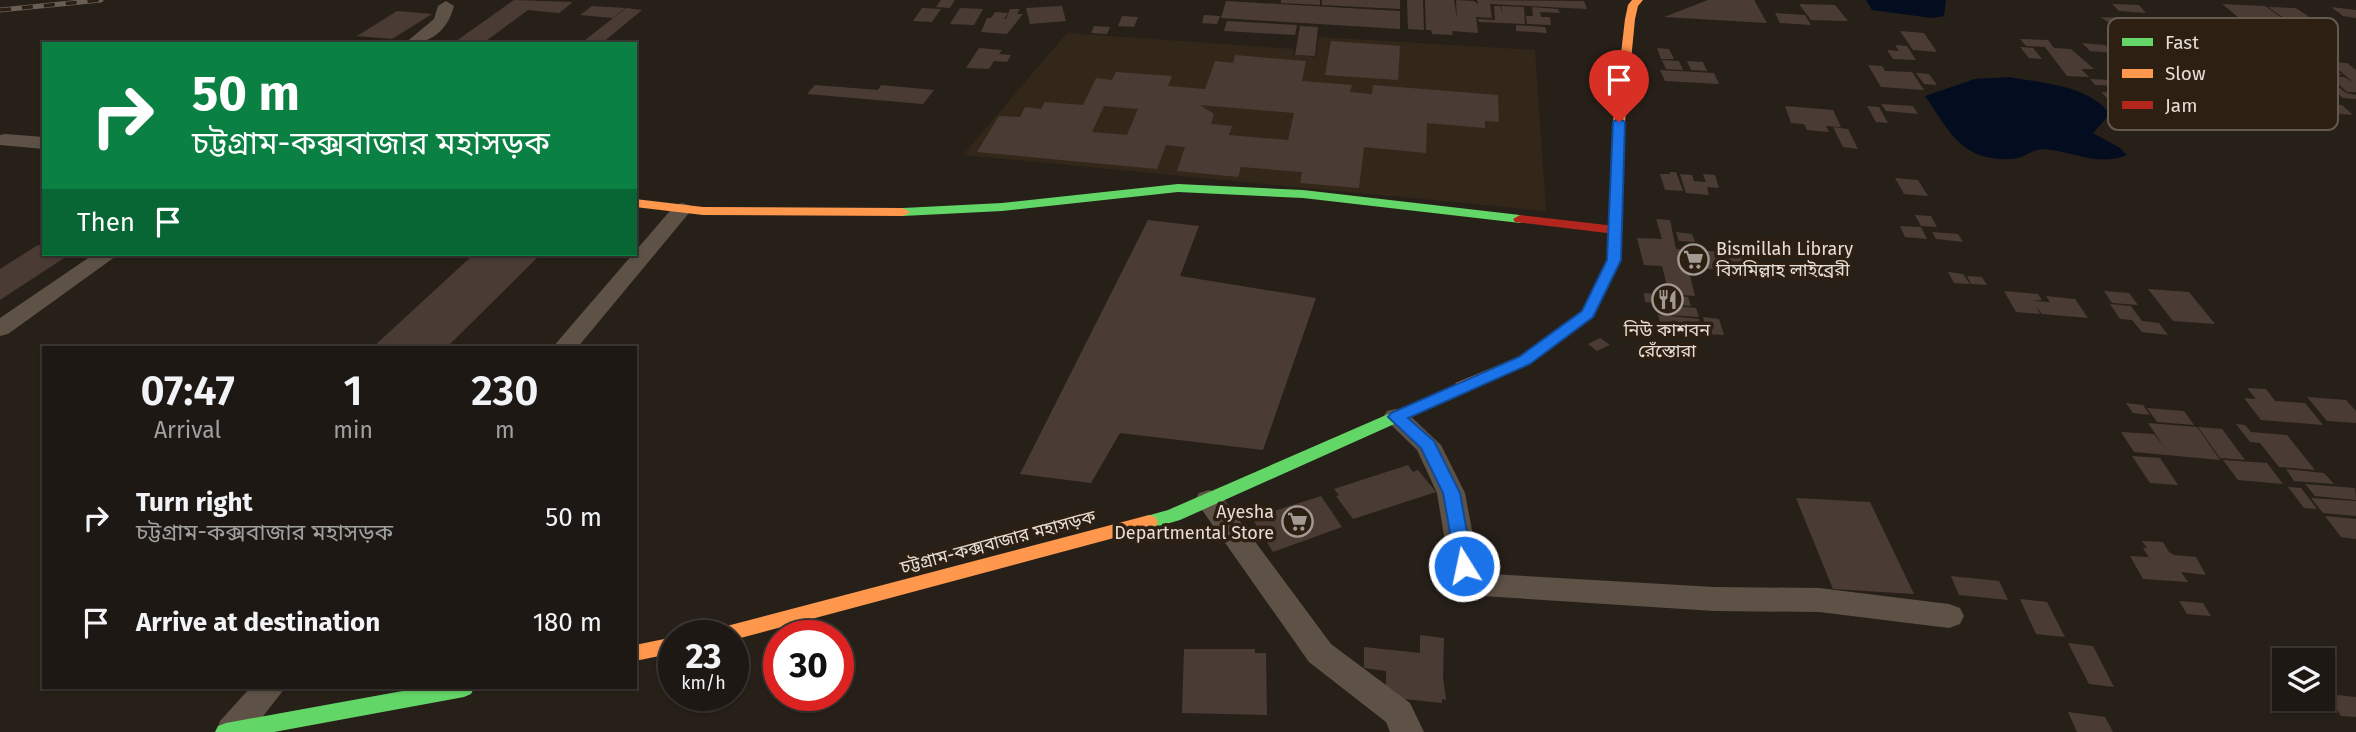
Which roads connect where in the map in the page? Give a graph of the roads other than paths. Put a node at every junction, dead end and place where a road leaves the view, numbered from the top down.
1 (1638, 0) edge
2 (446, 6) dead end
3 (415, 42) edge
4 (5, 139) dead end
5 (42, 143) edge
6 (637, 203) edge
7 (682, 209) junction
8 (1615, 230) junction
9 (105, 256) edge
10 (0, 329) edge
11 (566, 346) edge
12 (1396, 417) junction
13 (1209, 500) junction
14 (1949, 616) dead end
15 (749, 628) edge
16 (658, 648) edge
17 (637, 653) edge
18 (268, 689) edge
19 (459, 689) edge
20 (232, 731) edge
21 (226, 732) edge
22 (1407, 732) edge

1 - 8 main road, চট্টগ্রাম-কক্সবাজার মহাসড়ক
2 - 3 street
4 - 5 street
6 - 7 main road
7 - 8 main road
7 - 11 street
8 - 12 main road, চট্টগ্রাম-কক্সবাজার মহাসড়ক
9 - 10 street
12 - 13 main road, চট্টগ্রাম-কক্সবাজার মহাসড়ক
12 - 14 street
13 - 15 main road, চট্টগ্রাম-কক্সবাজার মহাসড়ক
13 - 22 street
16 - 17 main road
18 - 20 street
19 - 20 main road
20 - 21 main road

